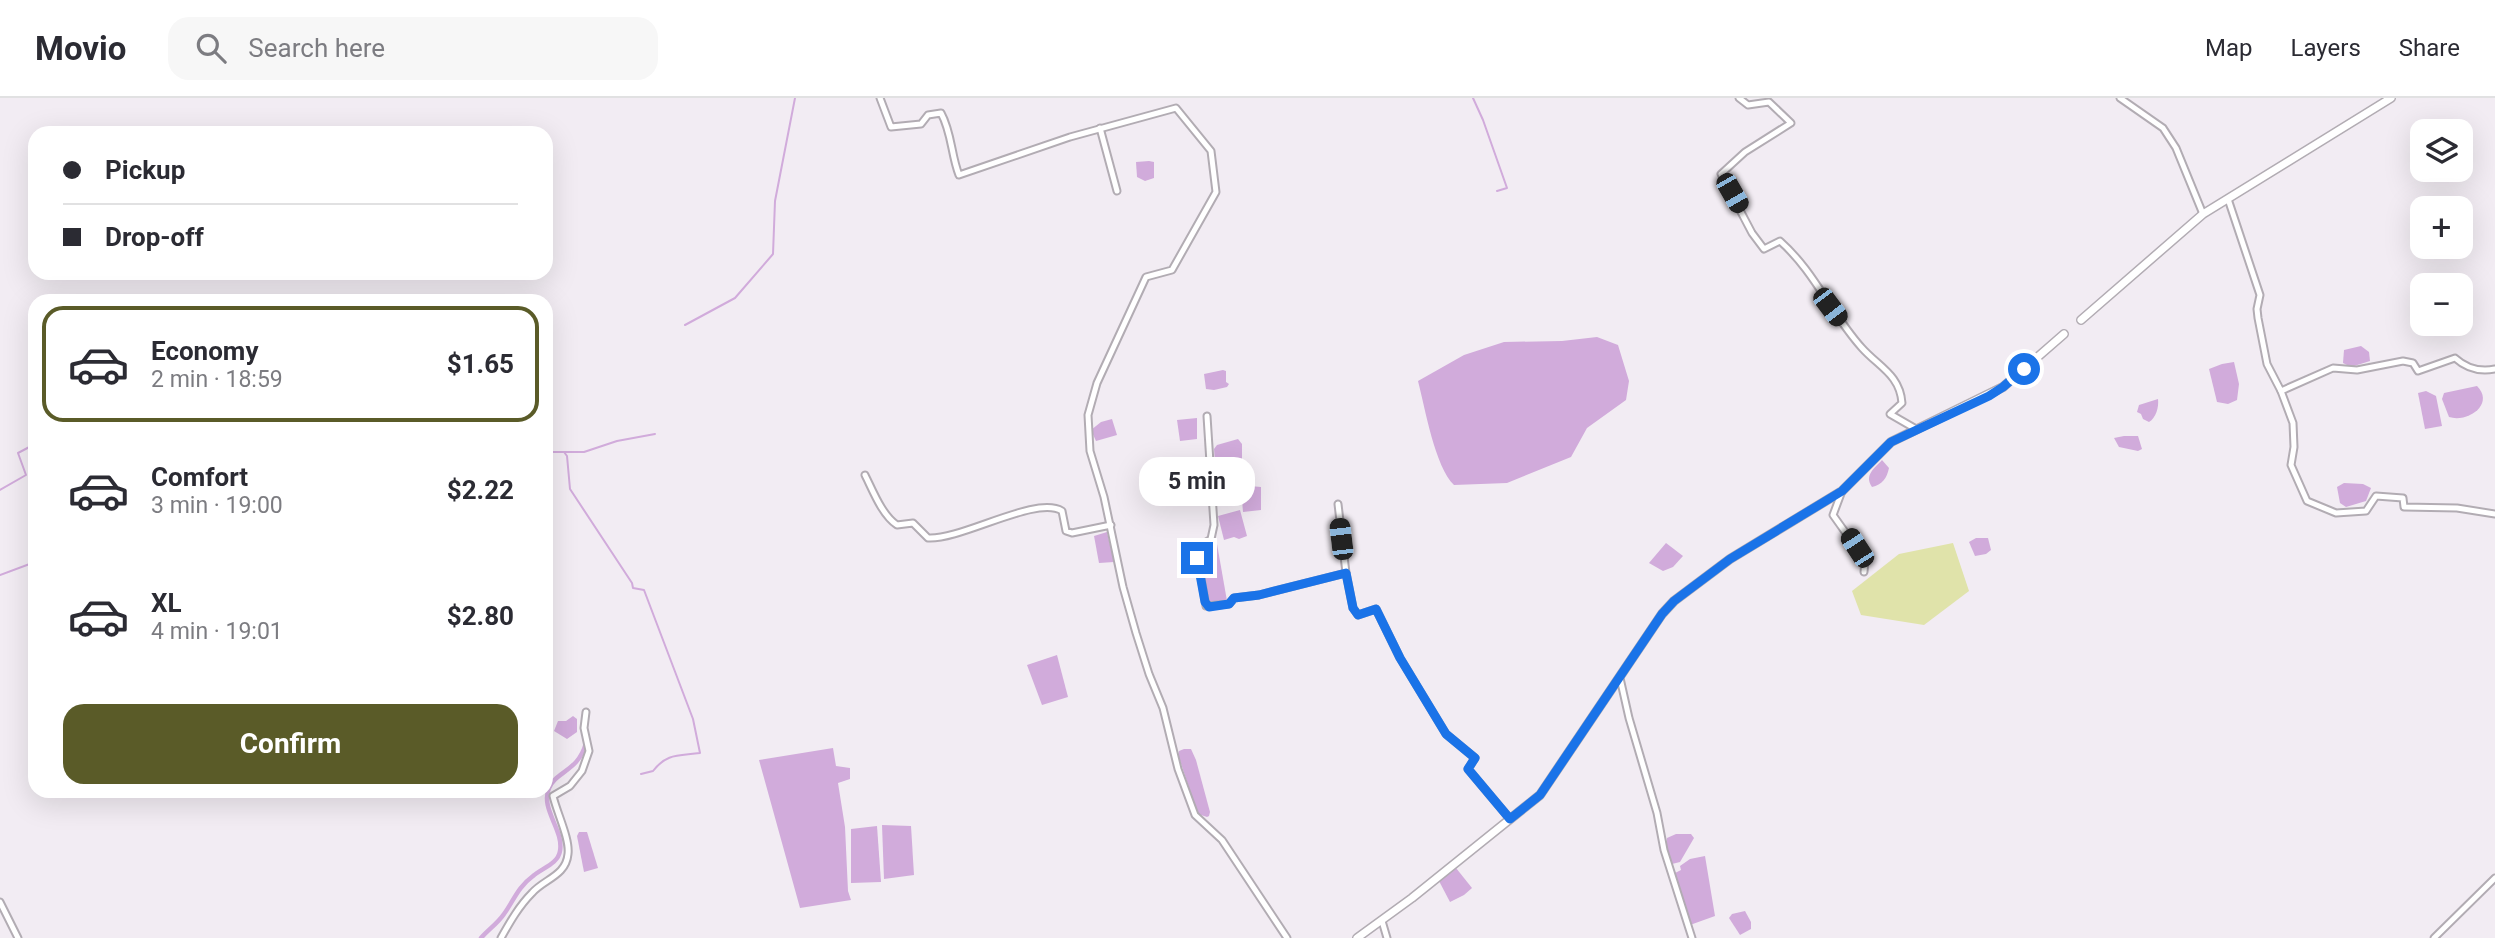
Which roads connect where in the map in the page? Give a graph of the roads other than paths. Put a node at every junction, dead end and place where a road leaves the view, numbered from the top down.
1 (880, 98) edge
2 (1740, 98) edge
3 (2120, 98) edge
4 (2391, 98) edge
5 (1100, 128) junction
6 (1117, 191) dead end
7 (2228, 199) junction
8 (2203, 214) junction
9 (2081, 320) dead end
10 (2064, 334) dead end
11 (2495, 369) edge
12 (2281, 391) junction
13 (1207, 416) dead end
14 (1916, 429) junction
15 (865, 475) dead end
16 (1842, 491) junction
17 (1338, 505) dead end
18 (2495, 514) edge
19 (1111, 526) junction
20 (1864, 572) dead end
21 (1346, 573) junction
22 (1619, 678) junction
23 (586, 712) dead end
24 (1510, 819) junction
25 (2495, 878) edge
26 (0, 902) edge
27 (1382, 921) junction
28 (18, 938) edge
29 (501, 938) edge
30 (1287, 938) edge
31 (1357, 938) edge
32 (1387, 938) edge
33 (1692, 938) edge
34 (2434, 938) edge

1 - 5 street
2 - 14 street
3 - 8 street
4 - 7 main road
5 - 6 street
5 - 19 street
7 - 8 main road
7 - 12 street
8 - 9 main road
10 - 14 main road
11 - 12 street
12 - 18 street
13 - 21 street
14 - 16 main road
15 - 19 street
16 - 20 street
16 - 22 main road
17 - 21 street
19 - 30 street
21 - 24 street
22 - 24 main road
22 - 33 street
23 - 29 street
24 - 27 main road
25 - 34 street
26 - 28 street
27 - 31 main road
27 - 32 street

